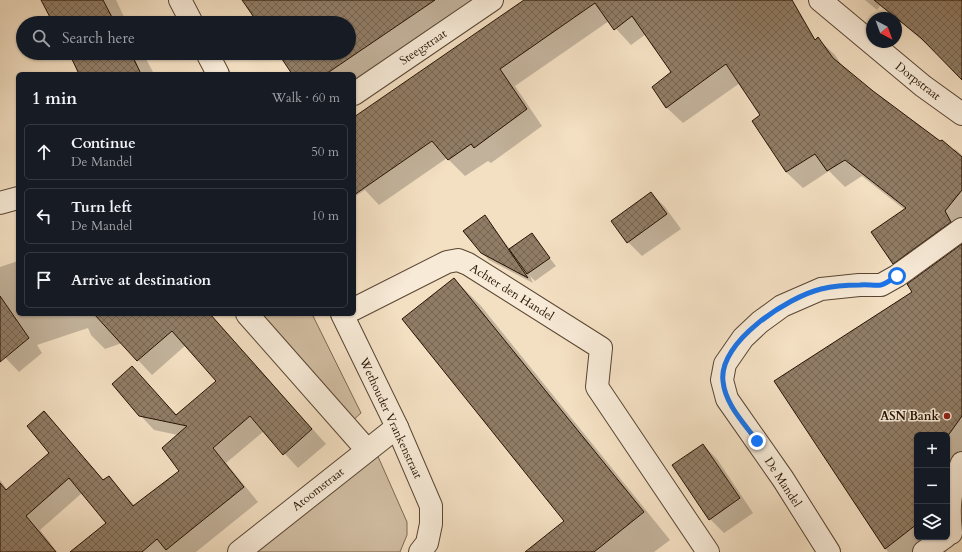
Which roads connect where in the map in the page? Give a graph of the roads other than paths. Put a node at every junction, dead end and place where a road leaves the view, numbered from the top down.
1 (180, 0) edge
2 (492, 0) edge
3 (820, 0) edge
4 (188, 16) edge
5 (211, 60) edge
6 (217, 72) edge
7 (356, 93) edge
8 (962, 114) edge
9 (16, 199) edge
10 (0, 204) edge
11 (962, 229) edge
12 (356, 308) edge
13 (249, 316) edge
14 (346, 316) edge
15 (397, 426) junction
16 (367, 450) junction
17 (962, 463) edge
18 (951, 535) edge
19 (426, 540) edge
20 (239, 552) edge
21 (708, 552) edge
22 (829, 552) edge
23 (924, 552) edge

1 - 4 street
2 - 7 street, Steegstraat
3 - 8 street, Dorpstraat
5 - 6 street
9 - 10 street
11 - 22 street, De Mandel
12 - 21 street, Achter den Handel
13 - 16 street
14 - 15 street, Wethouder Vrankenstraat
15 - 16 street, Atoomstraat
15 - 19 street, Wethouder Vrankenstraat
16 - 20 street, Atoomstraat
17 - 18 street
18 - 23 street

